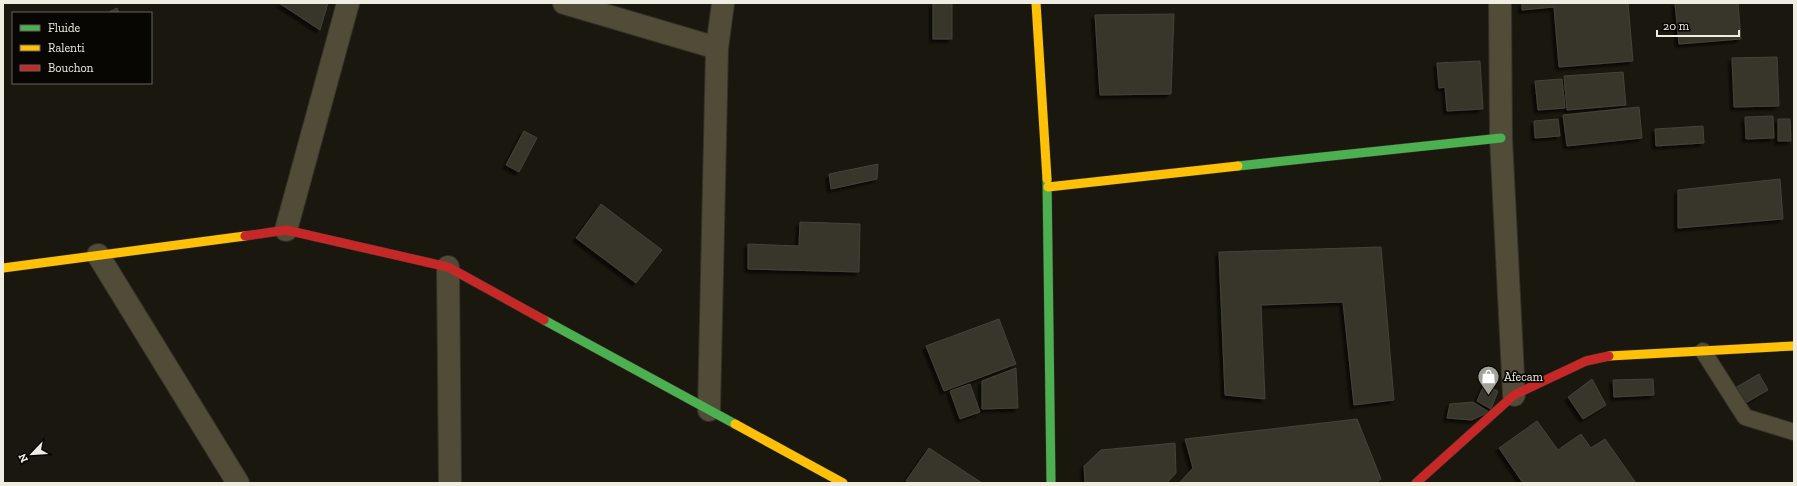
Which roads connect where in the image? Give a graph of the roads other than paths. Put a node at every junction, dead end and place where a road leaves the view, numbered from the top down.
1 (348, 3) edge
2 (564, 3) edge
3 (723, 3) edge
4 (1036, 3) edge
5 (1500, 3) edge
6 (717, 48) junction
7 (1500, 138) junction
8 (1048, 187) junction
9 (286, 230) junction
10 (98, 255) junction
11 (448, 267) junction
12 (3, 268) edge
13 (1794, 346) edge
14 (1703, 351) junction
15 (1514, 395) junction
16 (709, 410) junction
17 (1794, 432) edge
18 (238, 483) edge
19 (450, 483) edge
20 (843, 483) edge
21 (1051, 483) edge
22 (1416, 483) edge

1 - 9 street
2 - 6 street
3 - 6 street
4 - 8 street
5 - 7 street
6 - 16 street
7 - 8 street
7 - 15 street
8 - 21 street
9 - 10 street
9 - 11 street
10 - 12 street
10 - 18 street
11 - 16 street
11 - 19 street
13 - 14 street
14 - 15 street
14 - 17 lane
15 - 22 street
16 - 20 street

